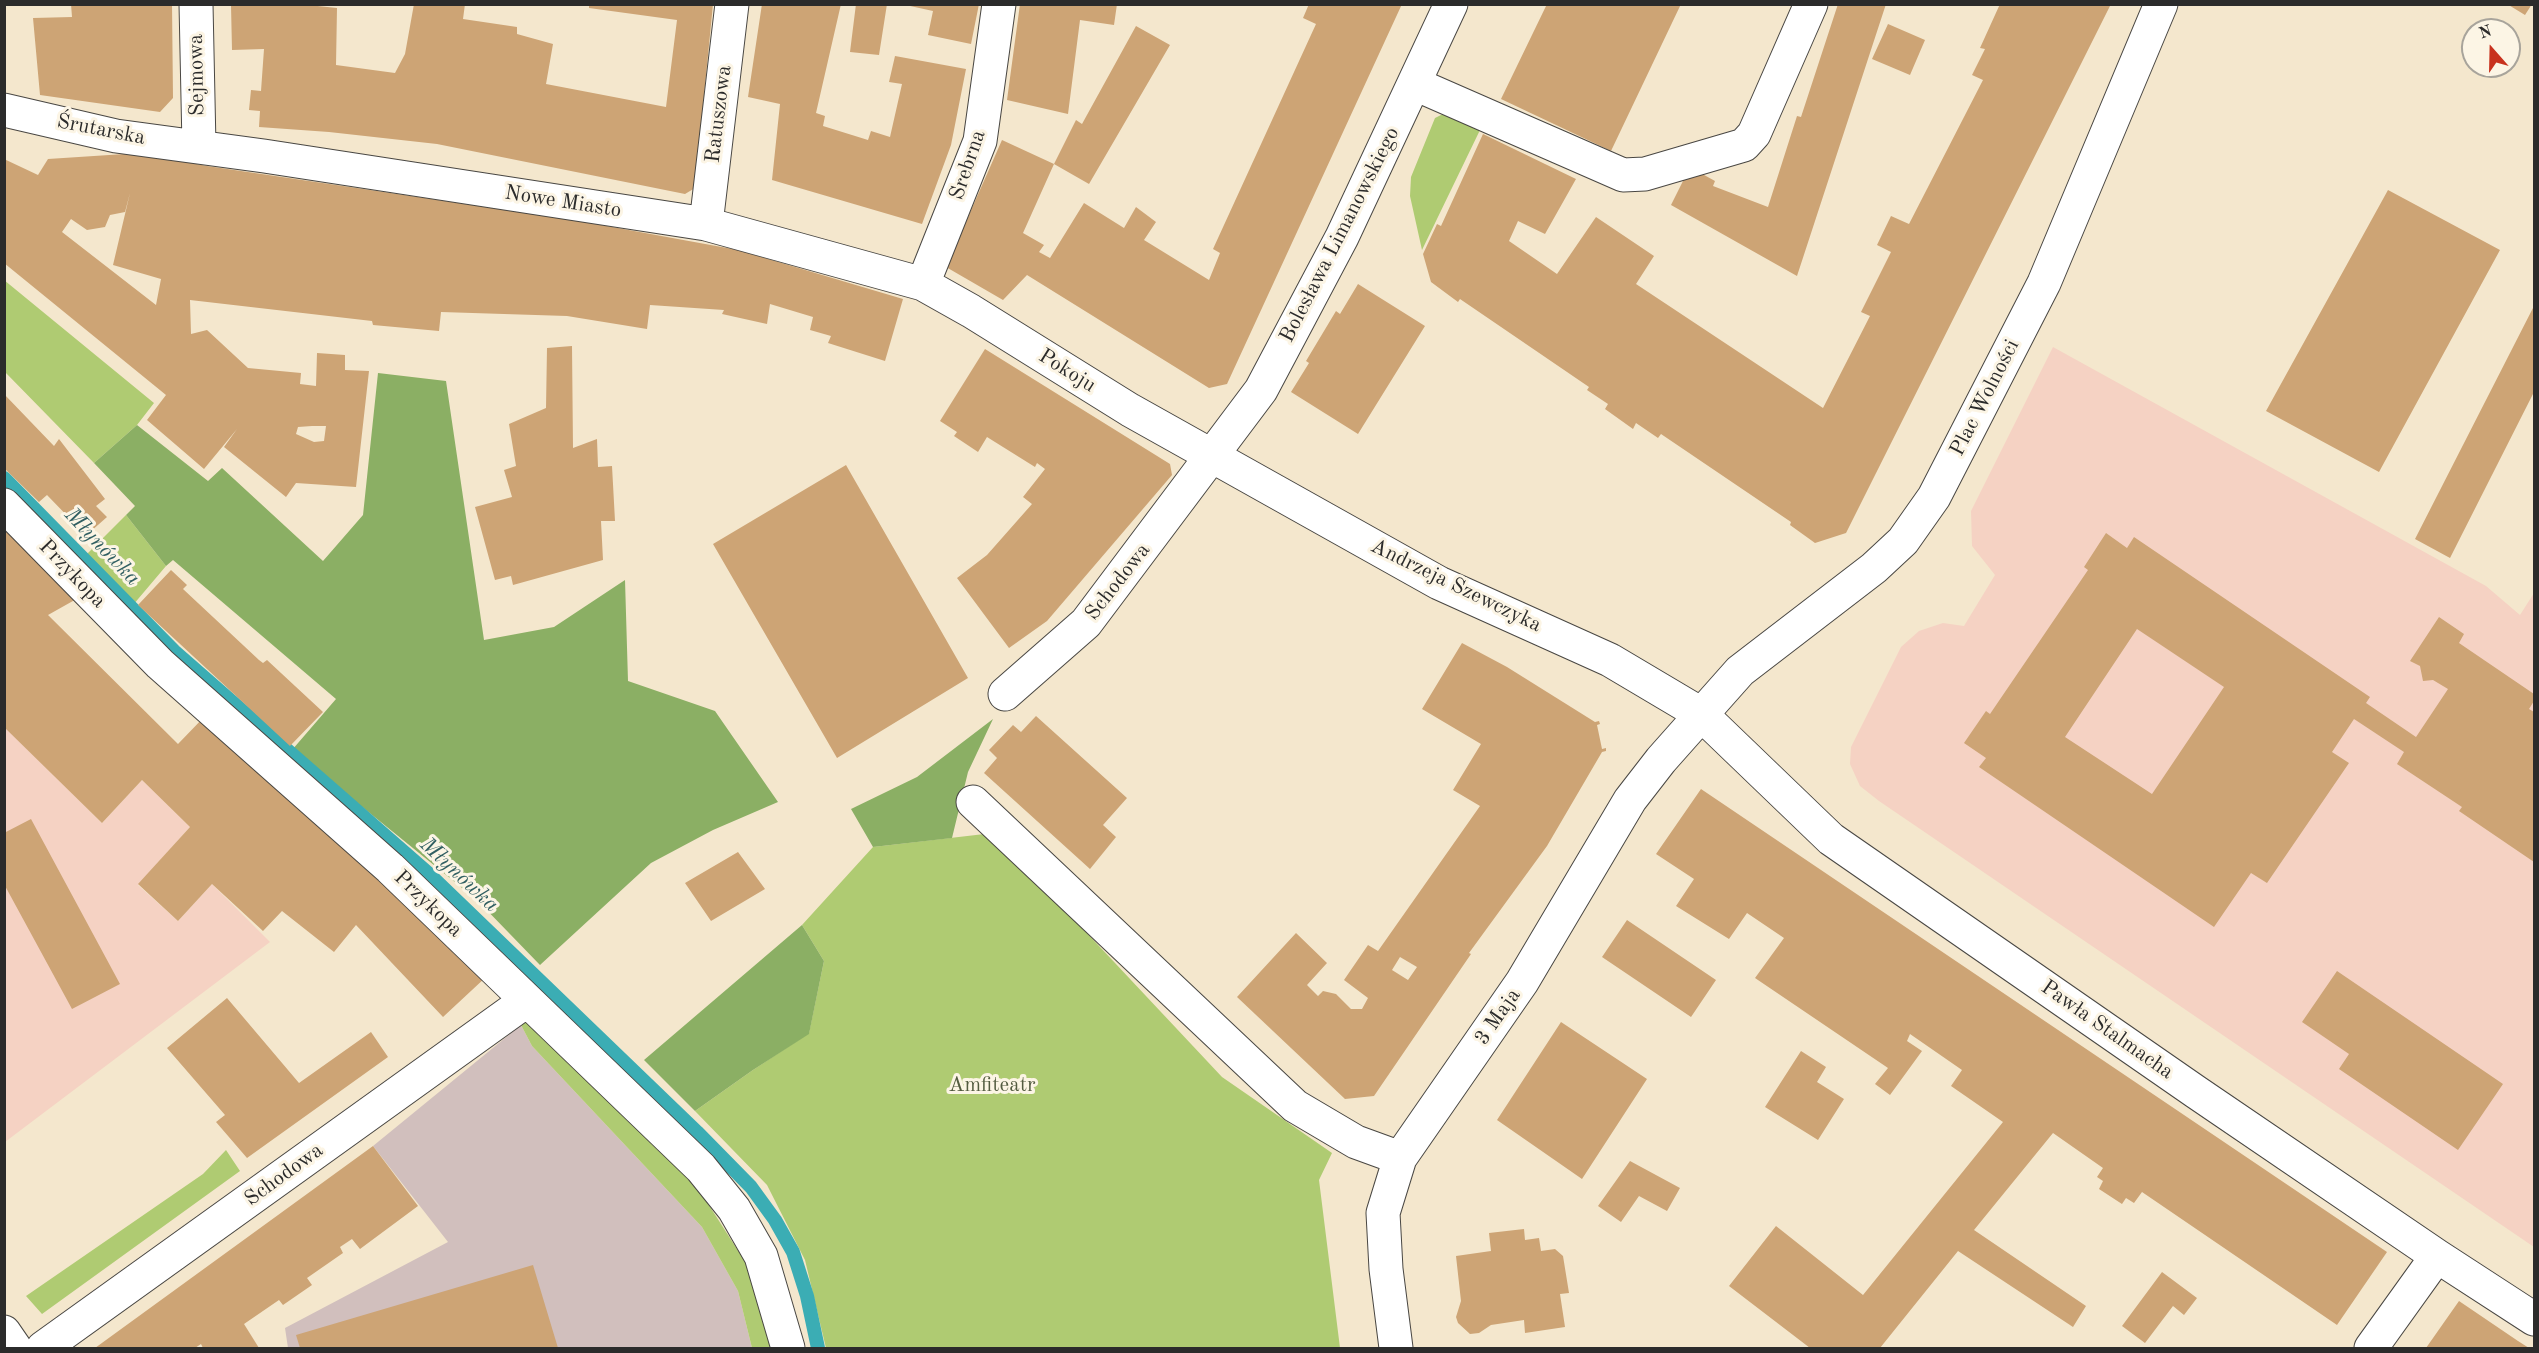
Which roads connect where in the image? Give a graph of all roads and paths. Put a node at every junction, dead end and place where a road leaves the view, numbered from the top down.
1 (196, 4) edge
2 (732, 4) edge
3 (999, 4) edge
4 (1451, 4) edge
5 (1811, 4) edge
6 (2161, 4) edge
7 (1414, 84) junction
8 (4, 110) edge
9 (199, 146) junction
10 (706, 224) junction
11 (923, 284) junction
12 (1213, 455) junction
13 (4, 505) edge
14 (1005, 694) dead end
15 (1701, 714) junction
16 (973, 802) dead end
17 (526, 1001) junction
18 (1400, 1158) junction
19 (2437, 1256) junction
20 (2535, 1319) edge
21 (4, 1332) edge
22 (15, 1348) edge
23 (43, 1348) edge
24 (788, 1348) edge
25 (1396, 1348) edge
26 (2371, 1348) edge

1 - 9 street, Sejmowa
2 - 10 street, Ratuszowa
3 - 11 street, Srebrna
4 - 7 street, Bolesława Limanowskiego
5 - 7 street
6 - 15 street, Plac Wolności
7 - 12 street, Bolesława Limanowskiego
8 - 9 street, Śrutarska
9 - 10 street, Nowe Miasto
10 - 11 street, Nowe Miasto
11 - 12 street, Pokoju
12 - 14 street, Schodowa
12 - 15 street, Andrzeja Szewczyka
13 - 17 street, Przykopa
15 - 18 street, 3 Maja
15 - 19 street, Pawła Stalmacha
16 - 18 street
17 - 23 street, Schodowa
17 - 24 street, Przykopa
18 - 25 street, 3 Maja
19 - 20 street, Pawła Stalmacha
19 - 26 street
21 - 22 street

